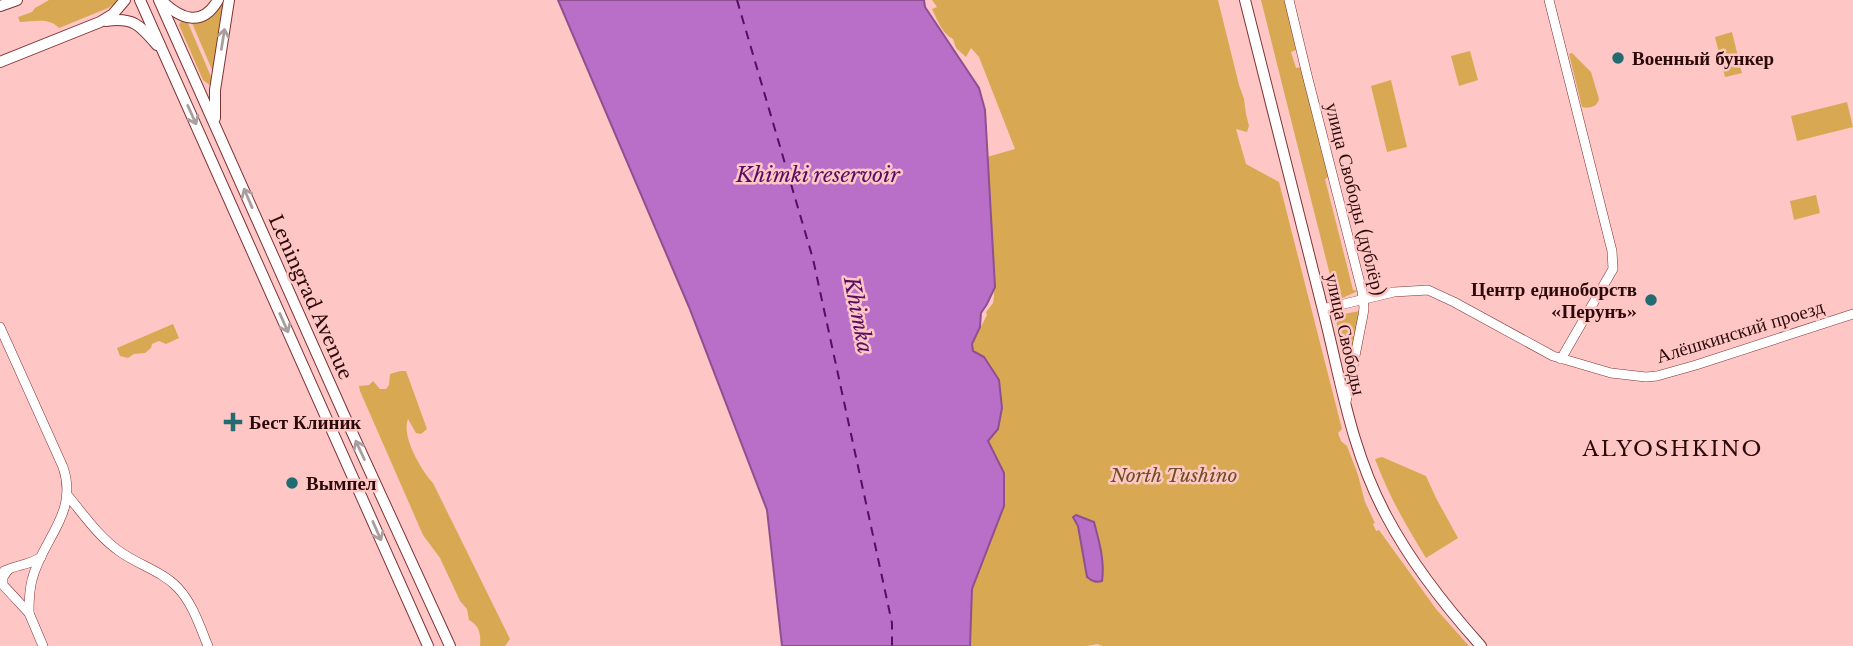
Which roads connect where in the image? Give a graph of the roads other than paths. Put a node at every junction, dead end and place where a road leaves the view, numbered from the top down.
1 (17, 0) edge
2 (125, 0) edge
3 (140, 0) edge
4 (160, 0) edge
5 (218, 0) edge
6 (229, 0) edge
7 (1245, 0) edge
8 (1289, 0) edge
9 (1549, 0) edge
10 (0, 6) edge
11 (100, 22) junction
12 (164, 53) junction
13 (0, 62) edge
14 (216, 127) junction
15 (1362, 298) junction
16 (1323, 309) junction
17 (1853, 314) edge
18 (0, 327) edge
19 (1561, 359) junction
20 (1345, 407) junction
21 (68, 496) junction
22 (80, 512) junction
23 (61, 515) junction
24 (41, 557) junction
25 (18, 566) junction
26 (4, 571) edge
27 (31, 582) junction
28 (5, 589) edge
29 (29, 613) junction
30 (43, 646) edge
31 (208, 646) edge
32 (428, 646) edge
33 (450, 646) edge
34 (1481, 646) edge

1 - 10 main road
2 - 11 main road
3 - 12 main road, Leningrad Avenue
4 - 5 main road
4 - 14 main road, Leningrad Avenue
14 -> 6 main road
7 - 16 main road, улица Свободы
8 - 15 street, улица Свободы (дублёр)
9 - 19 street
11 - 12 main road
11 - 13 main road
12 -> 32 main road, Leningrad Avenue
33 -> 14 main road, Leningrad Avenue
15 - 16 street, Алёшкинский проезд
15 - 19 street, Алёшкинский проезд
15 - 20 street, улица Свободы (дублёр)
16 - 20 main road, улица Свободы
17 - 19 street, Алёшкинский проезд
18 - 21 street
20 - 34 main road, улица Свободы
21 - 22 street
21 - 23 street
22 - 23 street
22 - 31 street
23 - 24 street
24 - 25 street
24 - 27 street
25 - 26 street
25 - 27 street
26 - 28 street
27 - 28 street
27 - 29 street
28 - 29 street
29 - 30 street

